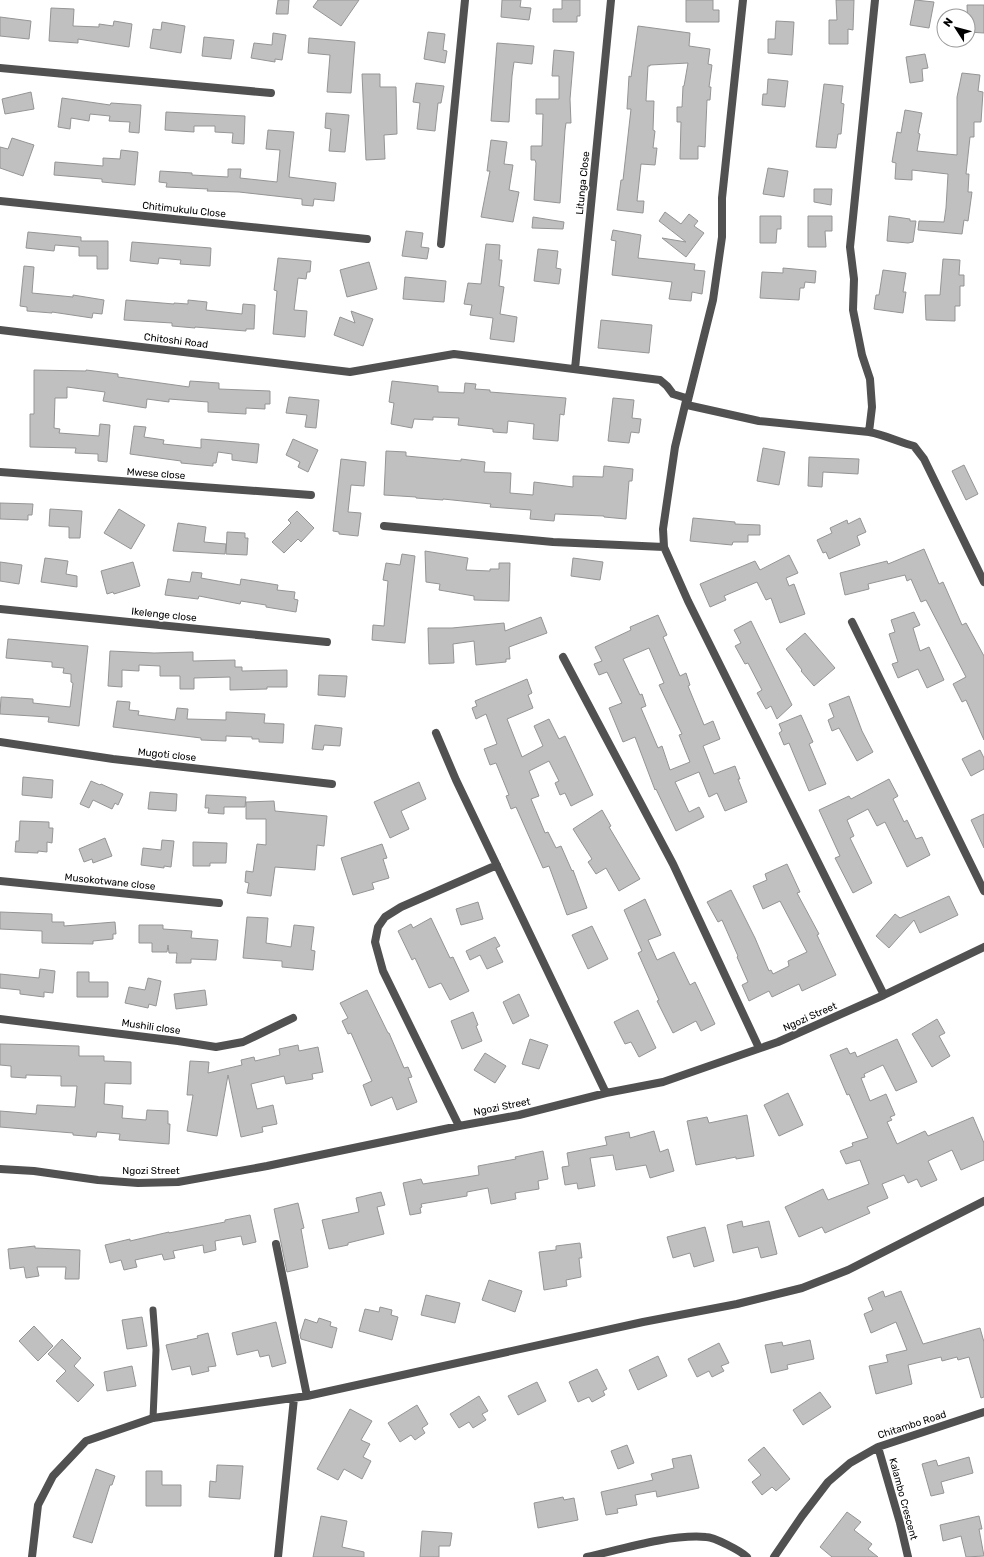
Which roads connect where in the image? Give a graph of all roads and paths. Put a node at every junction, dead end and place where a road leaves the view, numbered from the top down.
1 (465, 0) edge
2 (611, 0) edge
3 (743, 0) edge
4 (875, 0) edge
5 (0, 68) edge
6 (271, 93) dead end
7 (0, 201) edge
8 (367, 239) dead end
9 (441, 244) dead end
10 (0, 330) edge
11 (575, 369) junction
12 (686, 402) junction
13 (869, 432) junction
14 (0, 472) edge
15 (311, 495) dead end
16 (384, 526) dead end
17 (664, 547) junction
18 (984, 582) edge
19 (0, 609) edge
20 (852, 622) dead end
21 (327, 642) dead end
22 (563, 657) dead end
23 (436, 733) dead end
24 (0, 742) edge
25 (332, 784) dead end
26 (497, 865) junction
27 (0, 881) edge
28 (984, 891) edge
29 (219, 903) dead end
30 (984, 947) edge
31 (884, 994) junction
32 (293, 1018) dead end
33 (0, 1019) edge
34 (759, 1048) junction
35 (606, 1094) junction
36 (459, 1126) junction
37 (0, 1169) edge
38 (984, 1201) edge
39 (276, 1244) dead end
40 (153, 1310) dead end
41 (307, 1396) junction
42 (294, 1398) junction
43 (984, 1412) edge
44 (153, 1418) junction
45 (878, 1447) junction
46 (32, 1557) edge
47 (278, 1557) edge
48 (587, 1557) edge
49 (747, 1557) edge
50 (774, 1557) edge
51 (908, 1557) edge

1 - 9 street
2 - 11 street, Litunga Close
3 - 12 street
4 - 13 street
5 - 6 street
7 - 8 street, Chitimukulu Close
10 - 11 street, Chitoshi Road
11 - 12 street, Chitoshi Road
12 - 13 street, Chitoshi Road
12 - 17 street
13 - 18 street, Chitoshi Road
14 - 15 street, Mwese close
16 - 17 street
17 - 31 street
19 - 21 street, Ikelenge close
20 - 28 street
22 - 34 street
23 - 26 street
24 - 25 street, Mugoti close
26 - 35 street
26 - 36 street
27 - 29 street, Musokotwane close
30 - 31 street, Ngozi Street
31 - 34 street, Ngozi Street
32 - 33 street, Mushili close
34 - 35 street, Ngozi Street
35 - 36 street, Ngozi Street
36 - 37 street, Ngozi Street
38 - 41 street
39 - 41 street
40 - 44 lane
41 - 42 street
42 - 44 street
42 - 47 street
43 - 45 street, Chitambo Road
44 - 46 street
45 - 50 street, Chitambo Road
45 - 51 street, Kalambo Crescent
48 - 49 street

